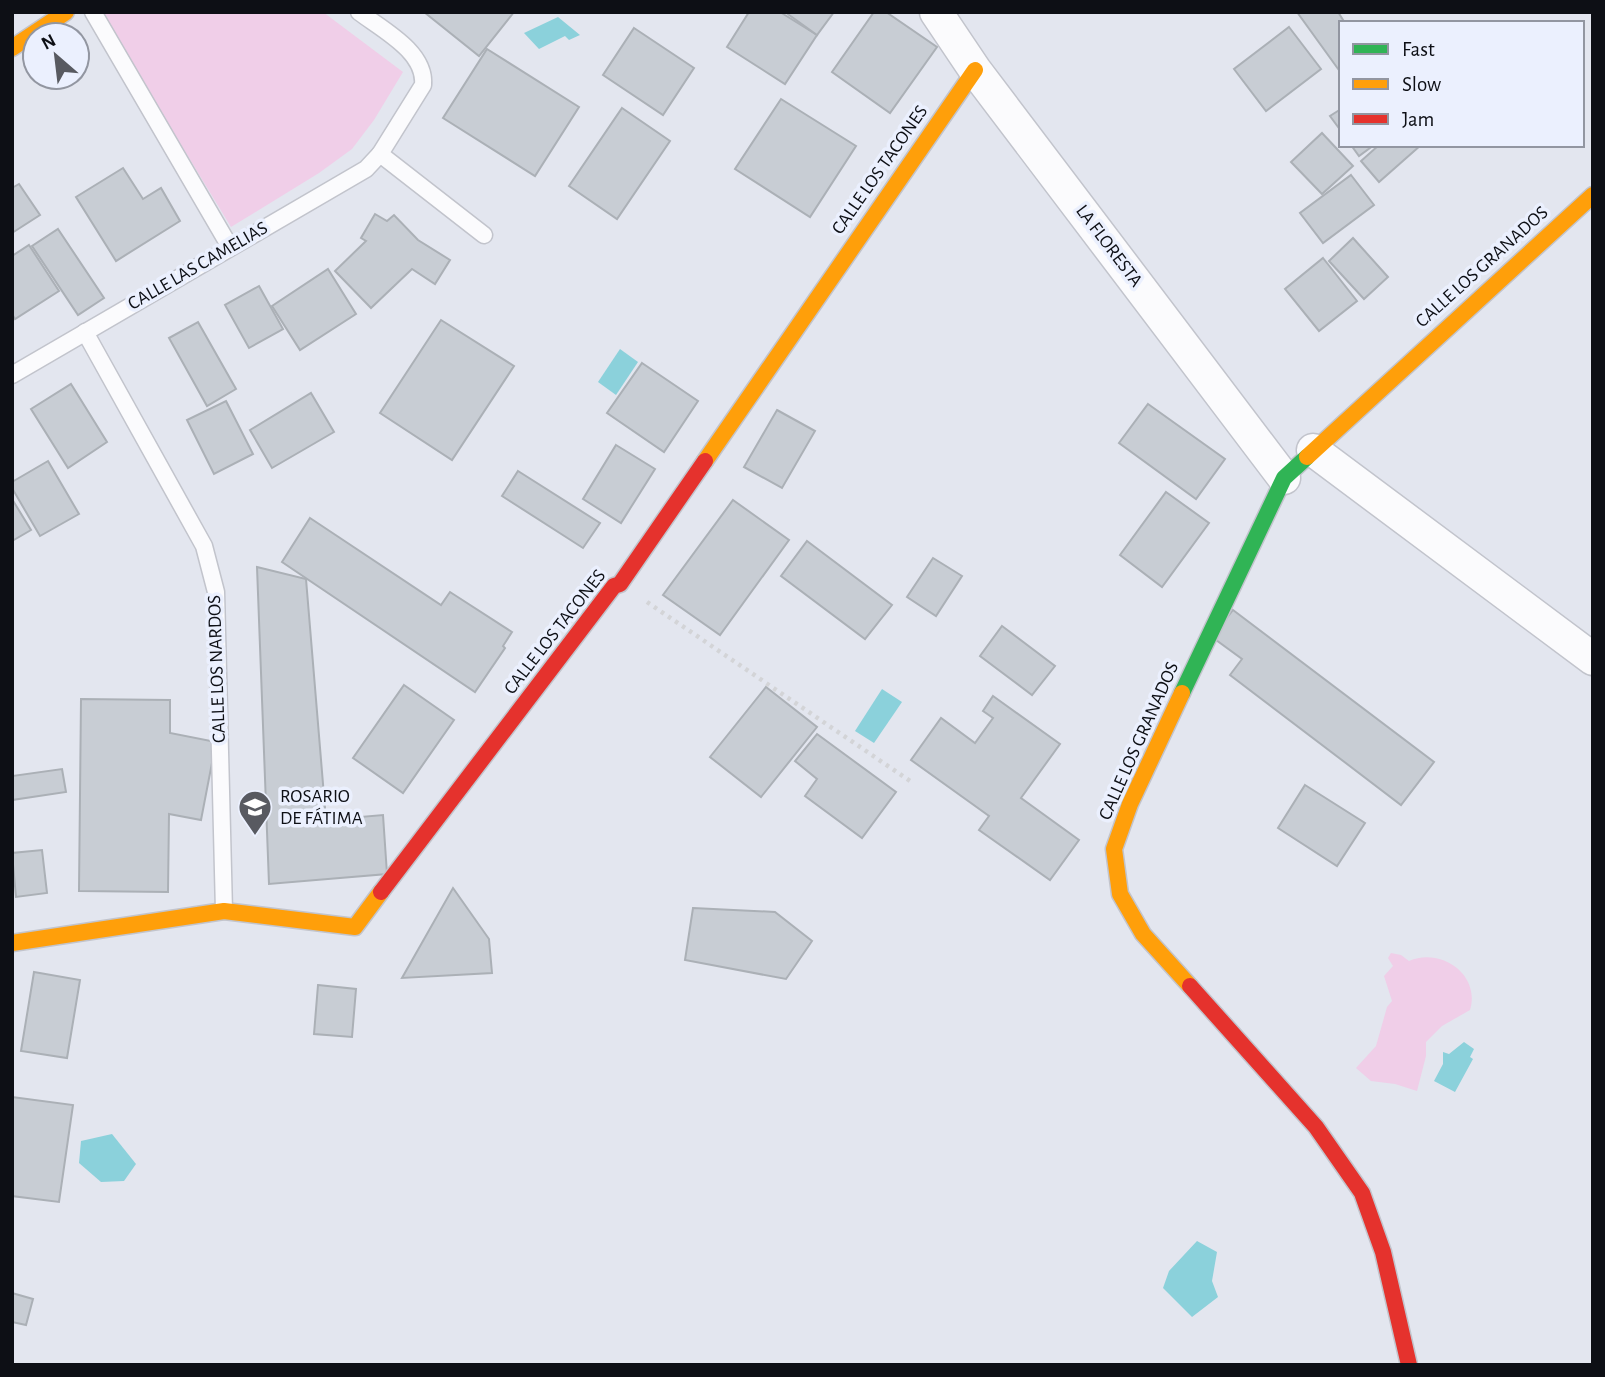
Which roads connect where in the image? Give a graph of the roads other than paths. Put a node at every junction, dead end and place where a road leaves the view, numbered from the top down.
1 (66, 12) edge
2 (93, 12) edge
3 (359, 12) edge
4 (936, 12) edge
5 (12, 48) edge
6 (975, 70) junction
7 (380, 153) junction
8 (1593, 195) edge
9 (484, 234) dead end
10 (230, 247) junction
11 (85, 332) junction
12 (12, 375) edge
13 (1313, 450) junction
14 (1284, 478) junction
15 (1593, 659) edge
16 (224, 911) junction
17 (12, 943) edge
18 (1409, 1365) edge

1 - 5 street
2 - 10 lane
3 - 7 lane, CALLE LAS CAMELIAS
4 - 6 street, LA FLORESTA
6 - 14 street, LA FLORESTA
6 - 16 street, CALLE LOS TACONES
7 - 9 lane
7 - 10 lane, CALLE LAS CAMELIAS
8 - 13 street, CALLE LOS GRANADOS
10 - 11 lane, CALLE LAS CAMELIAS
11 - 12 lane, CALLE LAS CAMELIAS
11 - 16 lane, CALLE LOS NARDOS
13 - 14 street, CALLE LOS GRANADOS
13 - 15 street
14 - 18 street, CALLE LOS GRANADOS
16 - 17 street, CALLE LOS TACONES

